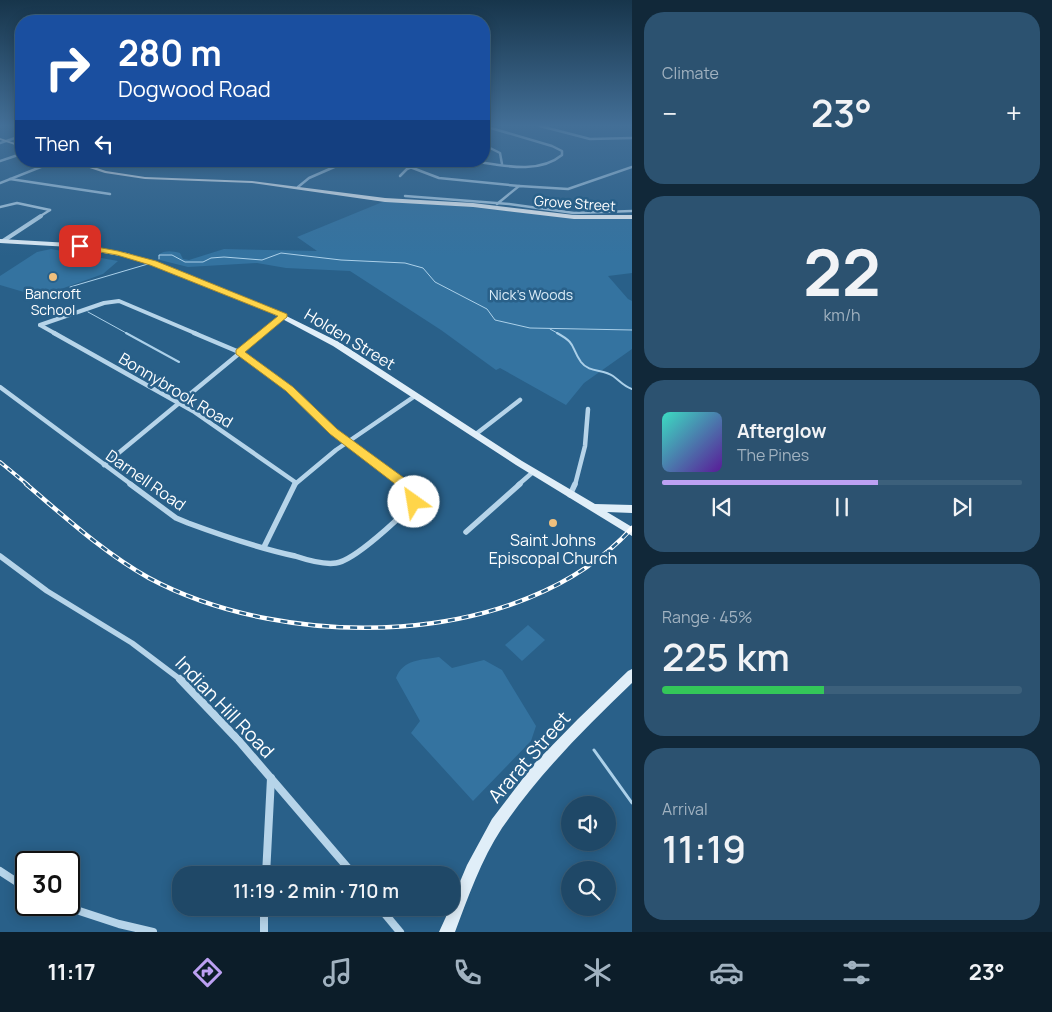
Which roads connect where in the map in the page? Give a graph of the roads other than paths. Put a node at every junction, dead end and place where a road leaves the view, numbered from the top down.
1 (34, 169) edge
2 (95, 169) edge
3 (329, 169) edge
4 (407, 169) edge
5 (417, 169) edge
6 (625, 169) edge
7 (400, 176) dead end
8 (10, 179) junction
9 (0, 183) edge
10 (519, 186) junction
11 (298, 187) junction
12 (110, 194) dead end
13 (405, 196) dead end
14 (495, 205) junction
15 (0, 207) edge
16 (632, 212) edge
17 (632, 217) edge
18 (1, 241) edge
19 (284, 316) junction
20 (239, 352) junction
21 (0, 387) edge
22 (415, 396) junction
23 (520, 400) dead end
24 (178, 403) junction
25 (588, 409) dead end
26 (476, 434) junction
27 (348, 442) junction
28 (104, 465) junction
29 (533, 472) junction
30 (295, 482) junction
31 (570, 495) junction
32 (593, 508) junction
33 (632, 510) edge
34 (628, 530) edge
35 (466, 532) dead end
36 (264, 547) junction
37 (0, 556) edge
38 (632, 675) edge
39 (271, 777) junction
40 (266, 866) edge
41 (346, 866) edge
42 (0, 871) edge
43 (15, 881) edge
44 (80, 912) edge
45 (264, 916) edge
46 (387, 916) edge
47 (127, 929) edge
48 (153, 932) edge
49 (264, 932) edge
50 (400, 932) edge
51 (447, 932) edge

1 - 8 street
2 - 11 main road, Grove Street
3 - 11 street
4 - 7 street
5 - 10 street
6 - 10 street
8 - 9 street
8 - 12 street
10 - 14 street
11 - 14 main road, Grove Street
13 - 14 street
14 - 16 street
14 - 17 main road, Grove Street
15 - 18 street
18 - 19 main road, Holden Street
19 - 20 street
19 - 22 main road, Holden Street
20 - 24 street
20 - 24 street, Bonnybrook Road
20 - 27 street
21 - 28 street, Darnell Road
22 - 26 main road, Holden Street
22 - 27 street
23 - 26 street
24 - 28 street
24 - 30 street, Bonnybrook Road
25 - 31 street
26 - 29 main road, Holden Street
27 - 30 street
27 - 36 street, Darnell Road
28 - 36 street, Darnell Road
29 - 31 main road, Holden Street
29 - 35 street
30 - 36 street
31 - 32 main road, Holden Street
32 - 33 main road, Holden Street
32 - 34 main road
33 - 34 main road
37 - 39 street, Indian Hill Road
38 - 51 main road, Ararat Street
39 - 40 street
39 - 41 street, Indian Hill Road
42 - 43 street
44 - 47 street
45 - 49 street
46 - 50 street
47 - 48 street

